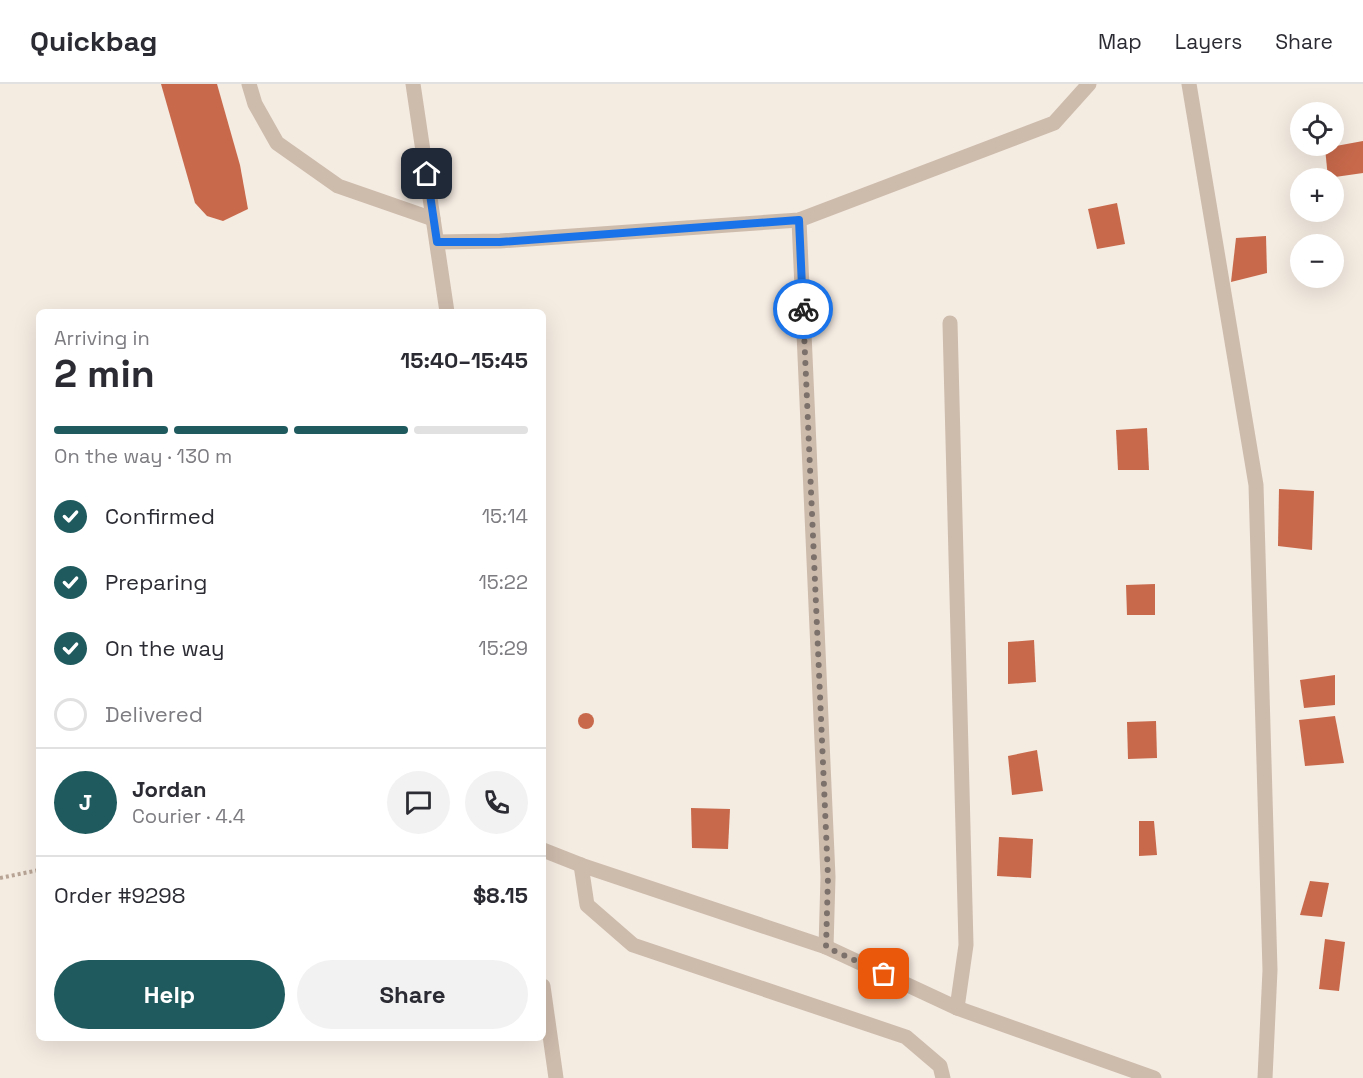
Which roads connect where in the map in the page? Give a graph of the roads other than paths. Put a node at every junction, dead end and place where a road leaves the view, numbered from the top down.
1 (249, 84) edge
2 (414, 84) edge
3 (1089, 84) edge
4 (1190, 84) edge
5 (433, 219) junction
6 (799, 220) junction
7 (437, 242) junction
8 (447, 309) edge
9 (950, 323) dead end
10 (546, 851) edge
11 (581, 865) junction
12 (826, 947) junction
13 (546, 1007) edge
14 (957, 1008) junction
15 (556, 1078) edge
16 (943, 1078) edge
17 (1154, 1078) edge
18 (1265, 1078) edge

1 - 5 street
2 - 5 street
3 - 6 street
4 - 18 street
5 - 7 street
6 - 7 street
6 - 12 street
7 - 8 street
9 - 14 street
10 - 11 street
11 - 12 street
11 - 16 street
12 - 14 street
13 - 15 street
14 - 17 street

